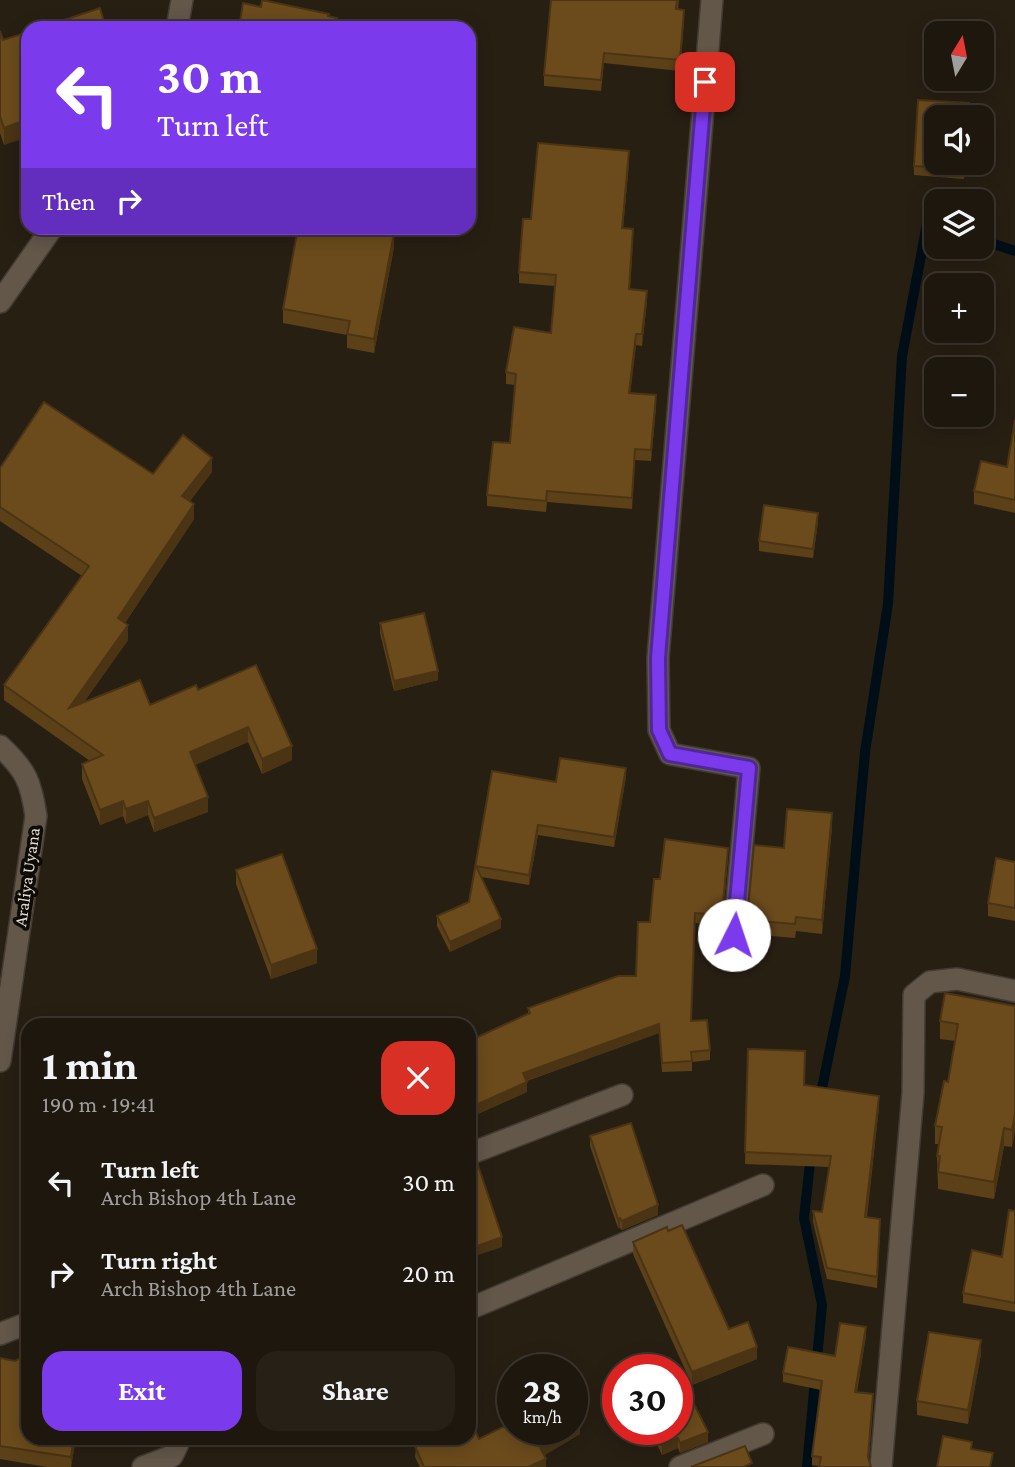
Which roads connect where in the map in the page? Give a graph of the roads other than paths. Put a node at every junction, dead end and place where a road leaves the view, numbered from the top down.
1 (182, 0) edge
2 (712, 0) edge
3 (178, 21) edge
4 (47, 235) edge
5 (0, 302) edge
6 (0, 746) edge
7 (734, 935) dead end
8 (1015, 991) edge
9 (0, 1061) edge
10 (622, 1095) dead end
11 (476, 1151) edge
12 (764, 1185) dead end
13 (476, 1306) edge
14 (21, 1326) edge
15 (0, 1334) edge
16 (763, 1434) dead end
17 (178, 1445) edge
18 (143, 1467) edge
19 (680, 1467) edge
20 (881, 1467) edge

1 - 3 street
2 - 7 street
4 - 5 street
6 - 9 street, Araliya Uyana
8 - 20 street
10 - 11 street
12 - 13 street
14 - 15 street
16 - 19 street
17 - 18 street

